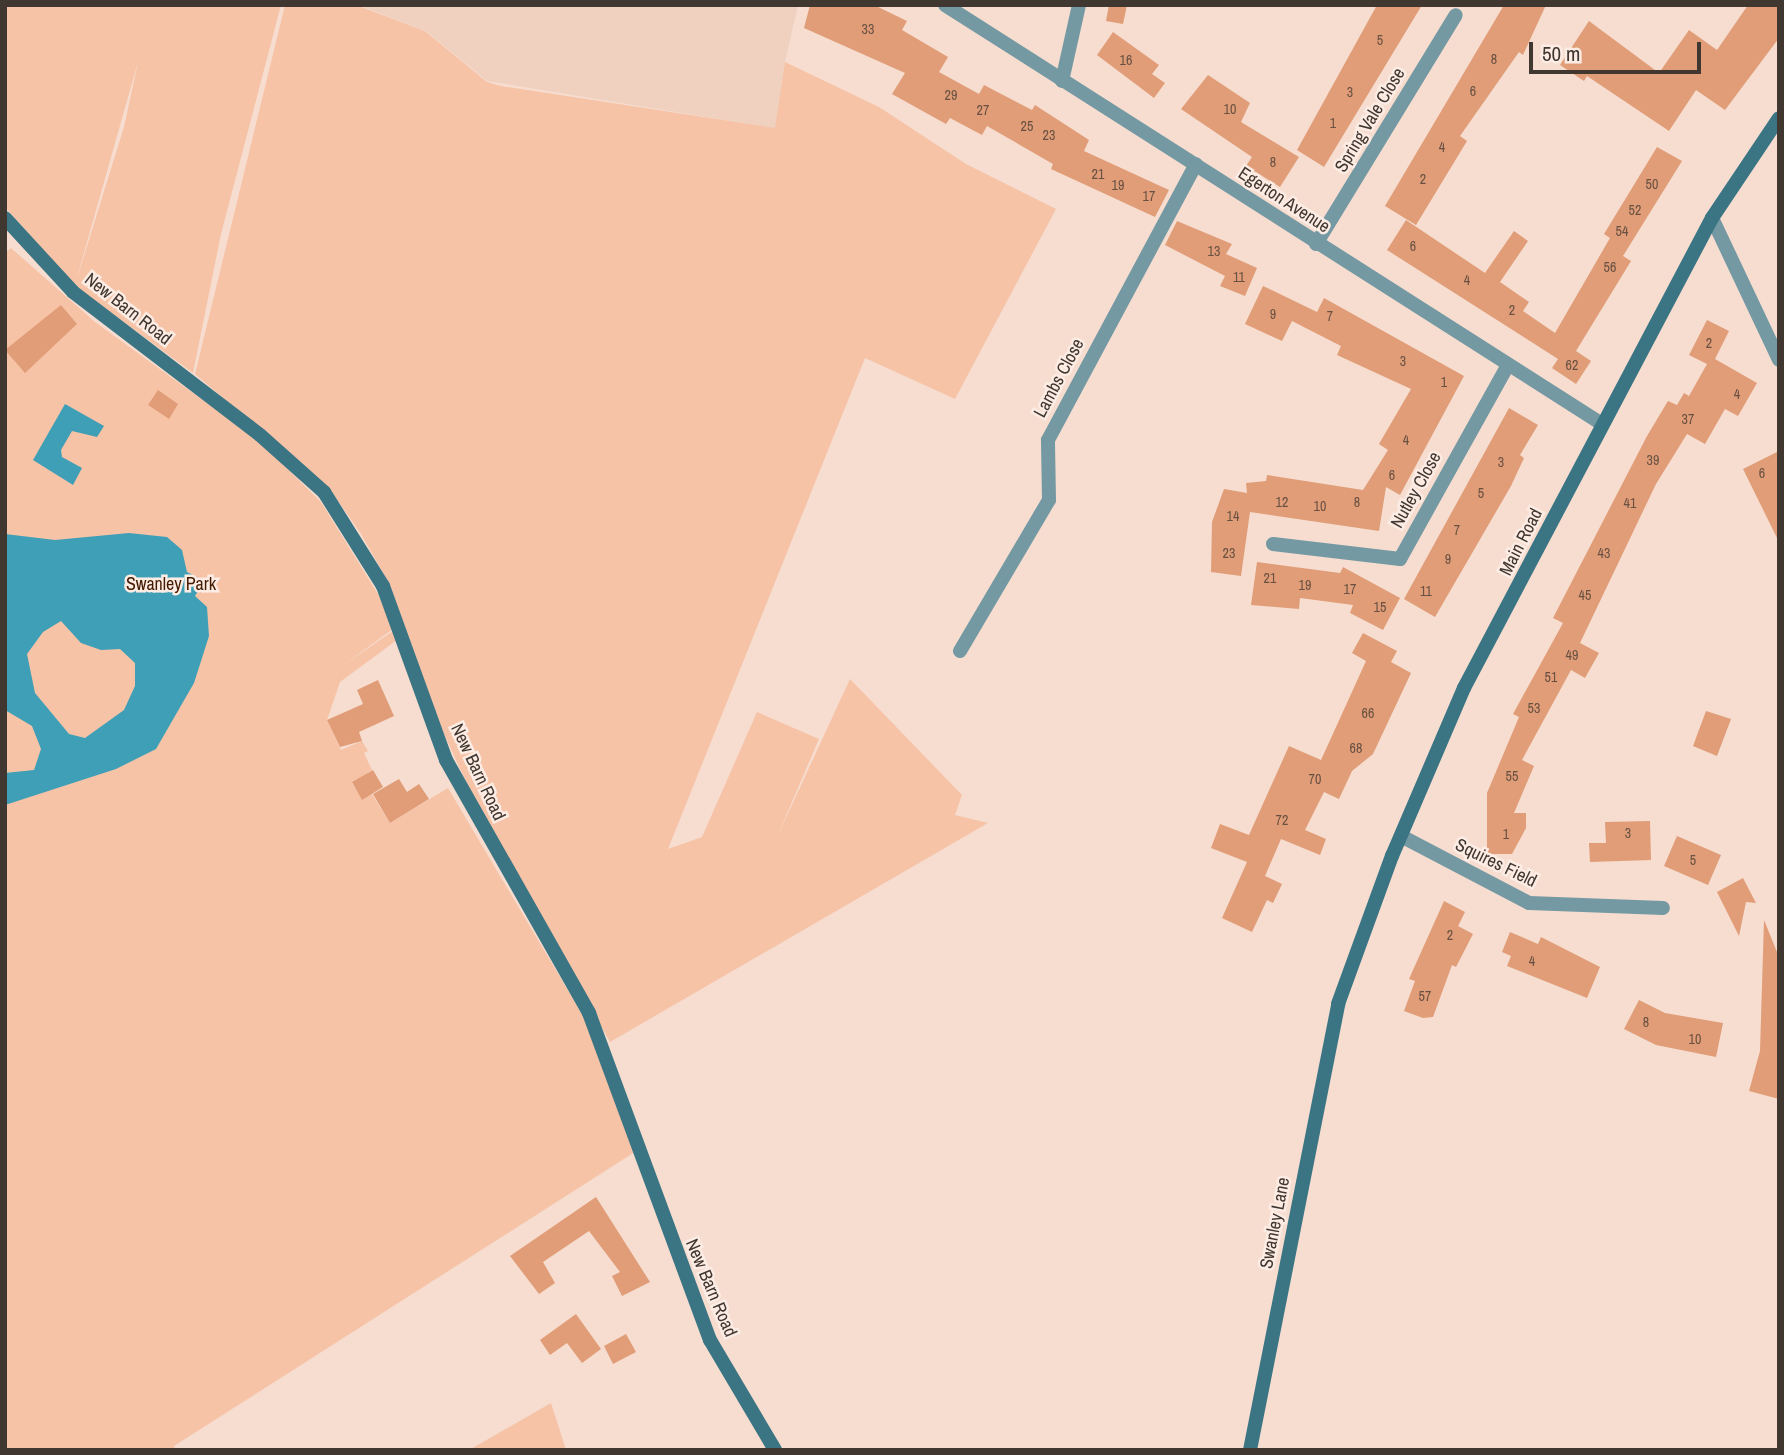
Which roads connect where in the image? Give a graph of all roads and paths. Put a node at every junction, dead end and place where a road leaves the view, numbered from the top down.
1 (945, 5) edge
2 (1079, 5) edge
3 (1456, 15) dead end
4 (1062, 81) junction
5 (1779, 118) edge
6 (1196, 164) junction
7 (5, 218) edge
8 (1712, 218) junction
9 (1316, 244) junction
10 (1779, 360) edge
11 (1508, 365) junction
12 (1602, 424) junction
13 (1273, 544) dead end
14 (960, 651) dead end
15 (1401, 836) junction
16 (1662, 908) dead end
17 (1338, 1004) joint
18 (775, 1450) edge
19 (1250, 1450) edge

1 - 4 street, Egerton Avenue
2 - 4 street
3 - 9 street, Spring Vale Close
4 - 6 street, Egerton Avenue
5 - 8 street, Main Road
6 - 9 street, Egerton Avenue
6 - 14 street, Lambs Close
7 - 18 street, New Barn Road
8 - 10 street
8 - 12 street, Main Road
9 - 11 street, Egerton Avenue
11 - 12 street, Egerton Avenue
11 - 13 street, Nutley Close
12 - 15 street, Main Road
15 - 16 street, Squires Field
15 - 17 street, Main Road
17 - 19 street, Swanley Lane

